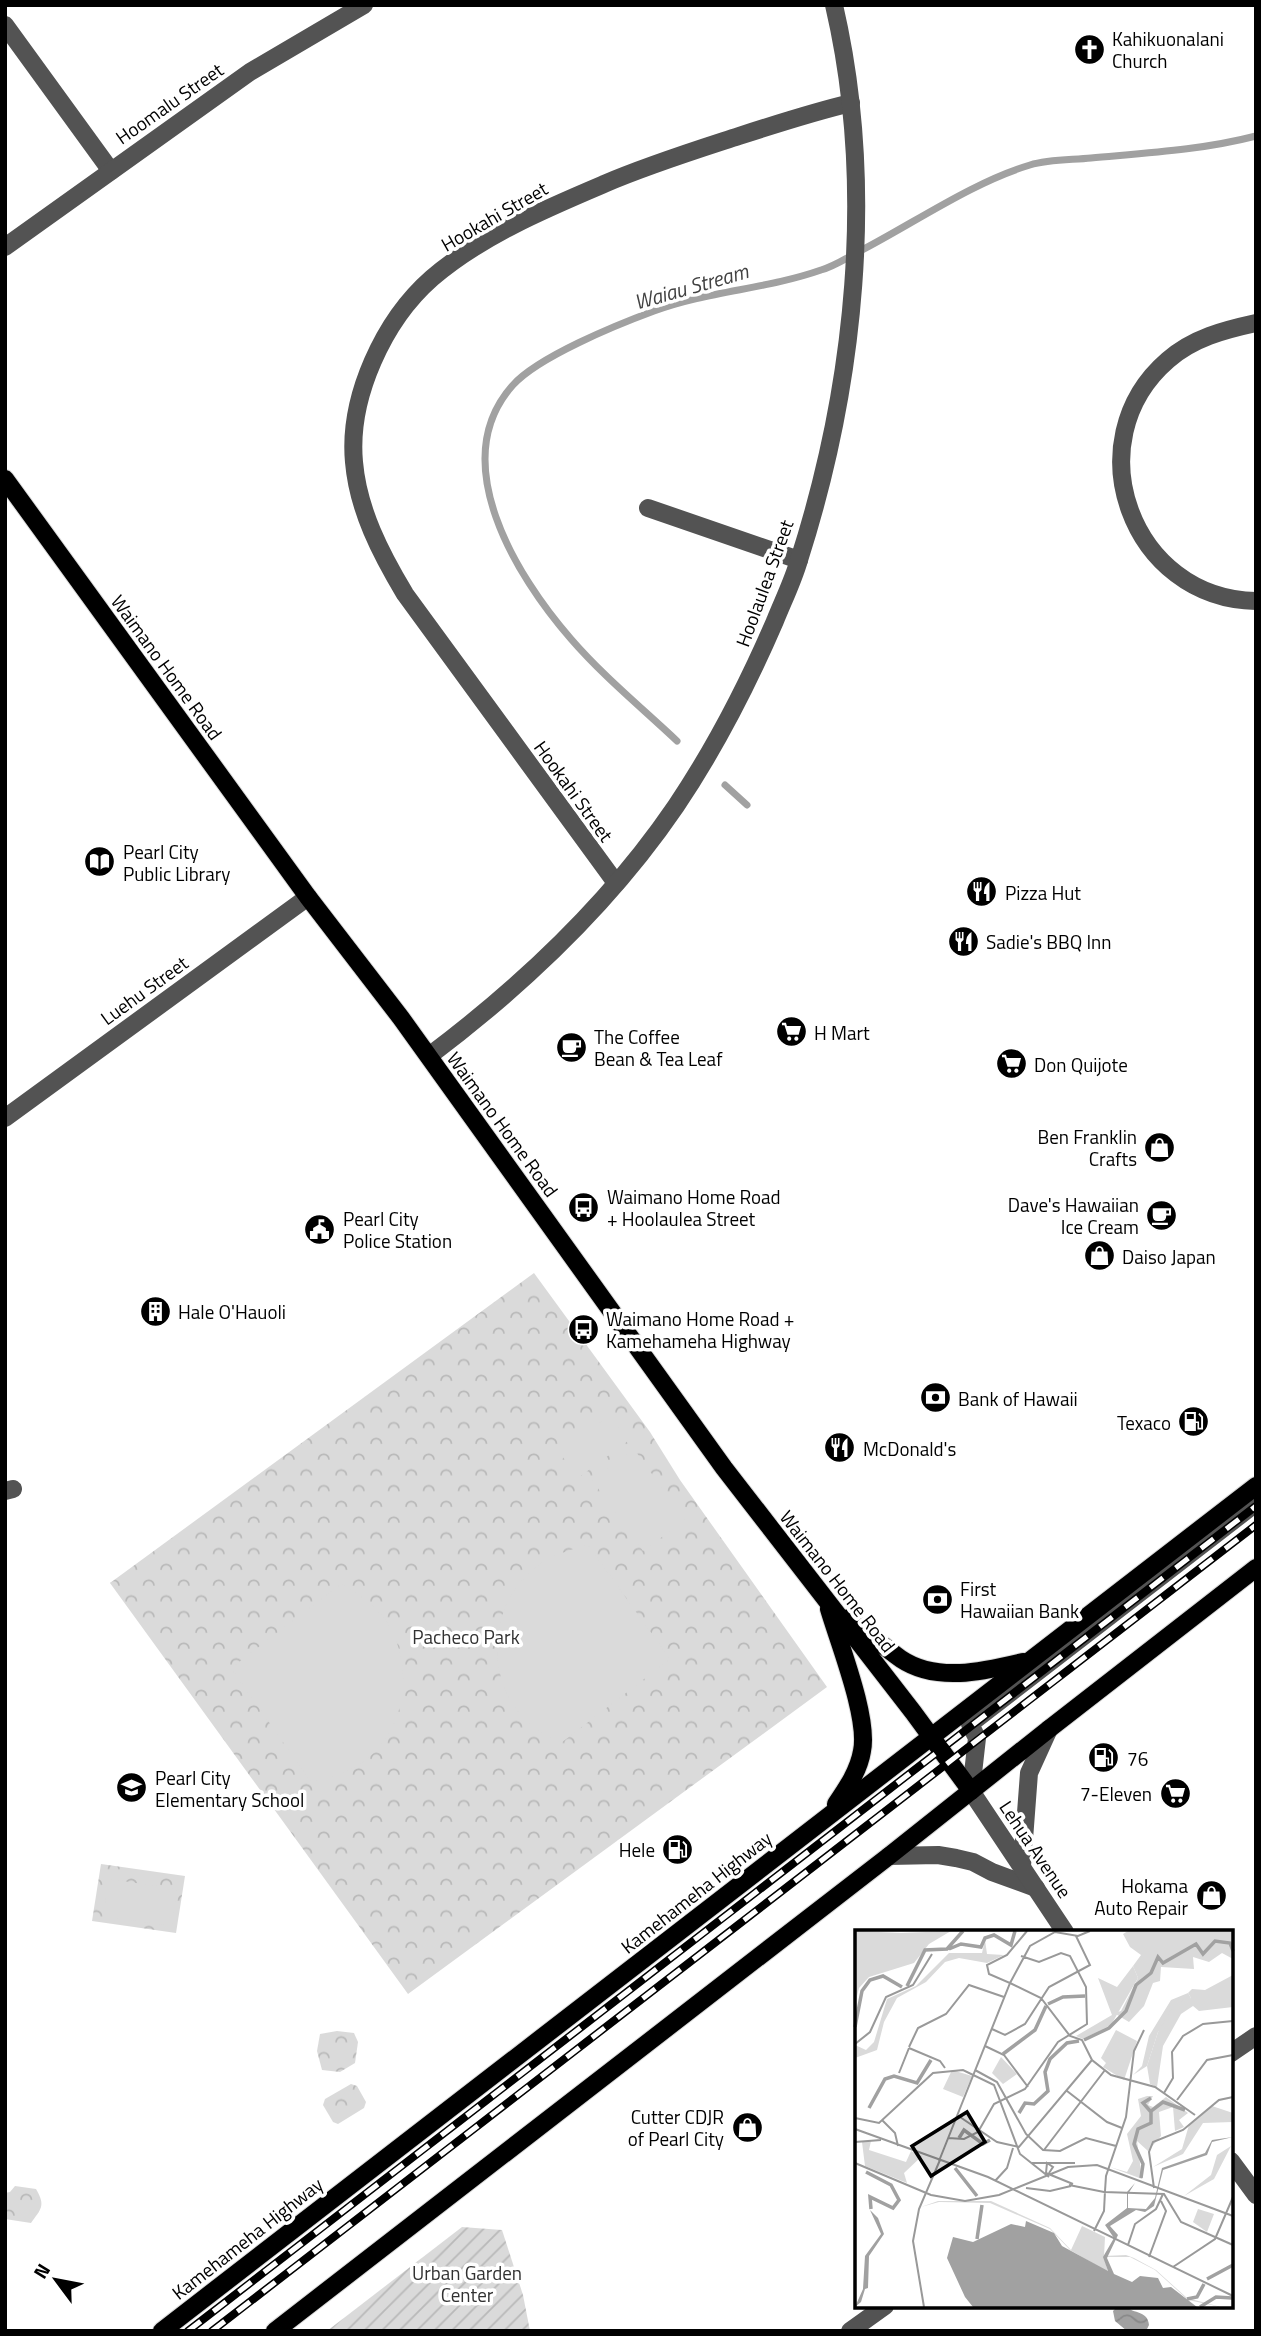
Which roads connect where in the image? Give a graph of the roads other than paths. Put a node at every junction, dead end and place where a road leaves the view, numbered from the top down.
1 (364, 5) edge
2 (834, 5) edge
3 (5, 25) edge
4 (850, 103) junction
5 (111, 171) junction
6 (5, 247) edge
7 (1256, 323) edge
8 (5, 479) edge
9 (648, 508) dead end
10 (799, 561) junction
11 (1256, 601) edge
12 (616, 883) junction
13 (308, 897) junction
14 (429, 1056) junction
15 (5, 1118) edge
16 (1256, 1486) edge
17 (1256, 1503) edge
18 (1256, 1568) edge
19 (826, 1599) junction
20 (1030, 1660) junction
21 (1048, 1728) junction
22 (932, 1737) junction
23 (971, 1791) junction
24 (822, 1821) junction
25 (890, 1856) junction
26 (1022, 1866) junction
27 (1036, 1888) junction
28 (1064, 1930) edge
29 (1256, 2036) edge
30 (1233, 2052) edge
31 (1233, 2164) edge
32 (1256, 2195) edge
33 (882, 2308) edge
34 (162, 2331) edge
35 (275, 2331) edge
36 (850, 2331) edge

1 - 5 street, Hoomalu Street
2 - 4 street, Hoolaulea Street
3 - 5 street
4 - 10 street, Hoolaulea Street
4 - 12 street, Hookahi Street
5 - 6 street, Hoomalu Street
7 - 11 street
8 - 13 main road, Waimano Home Road
9 - 10 street
10 - 12 street, Hoolaulea Street
12 - 14 street, Hoolaulea Street
13 - 14 main road, Waimano Home Road
13 - 15 street, Luehu Street
14 - 19 main road, Waimano Home Road
16 - 20 main road, Kamehameha Highway
17 - 23 street
18 - 21 main road
19 - 20 main road
19 - 22 main road, Waimano Home Road
19 - 24 main road
20 - 22 main road, Kamehameha Highway
21 - 23 main road
21 - 26 street
22 - 23 main road, Waimano Home Road
22 - 24 main road, Kamehameha Highway
23 - 25 main road
23 - 26 street, Lehua Avenue
24 - 34 main road, Kamehameha Highway
25 - 27 street
25 - 35 main road
26 - 27 street, Lehua Avenue
27 - 28 street, Lehua Avenue
29 - 30 street
31 - 32 street
33 - 36 street

